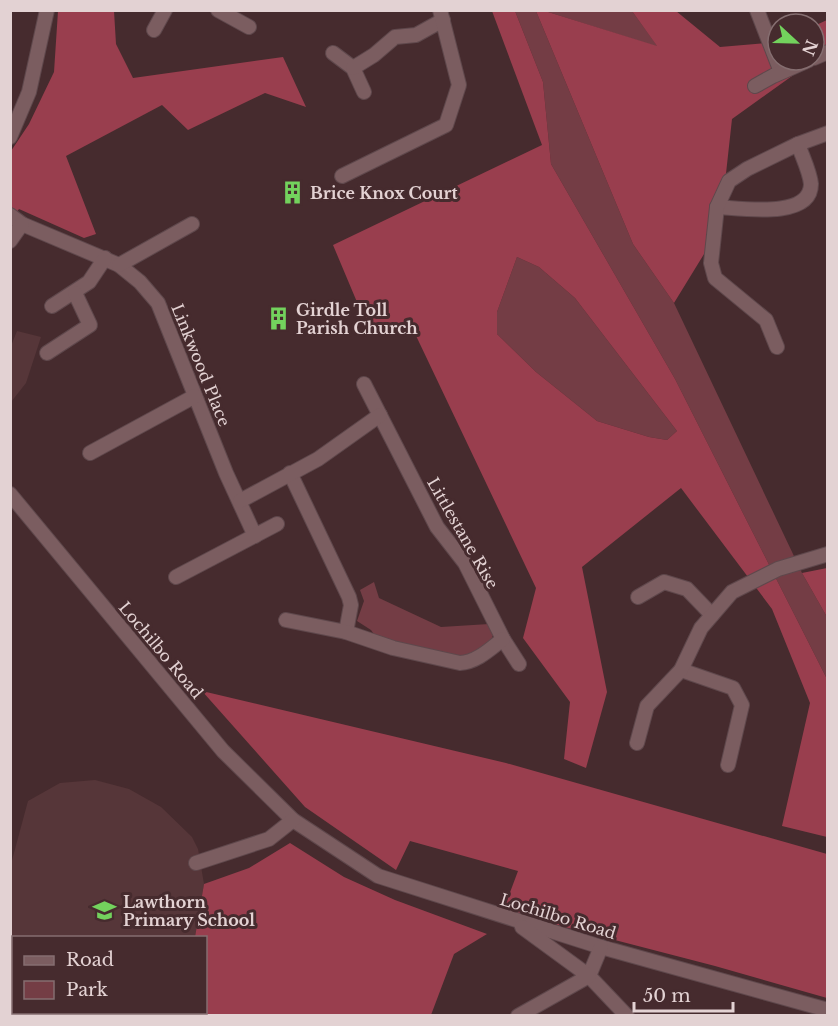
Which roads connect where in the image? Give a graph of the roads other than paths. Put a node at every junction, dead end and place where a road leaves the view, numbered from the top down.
1 (47, 10) edge
2 (165, 10) edge
3 (218, 10) edge
4 (757, 10) edge
5 (442, 15) edge
6 (249, 27) dead end
7 (154, 30) dead end
8 (766, 33) edge
9 (333, 54) dead end
10 (353, 68) junction
11 (781, 72) edge
12 (755, 86) dead end
13 (364, 92) dead end
14 (828, 133) edge
15 (10, 137) edge
16 (798, 144) junction
17 (342, 176) dead end
18 (717, 207) junction
19 (16, 219) edge
20 (192, 224) dead end
21 (10, 242) edge
22 (105, 258) junction
23 (120, 265) junction
24 (75, 293) junction
25 (52, 306) dead end
26 (777, 347) dead end
27 (47, 353) dead end
28 (364, 384) dead end
29 (195, 396) junction
30 (380, 415) junction
31 (90, 453) dead end
32 (290, 473) junction
33 (10, 494) edge
34 (240, 501) junction
35 (277, 524) dead end
36 (255, 536) junction
37 (828, 554) edge
38 (176, 577) dead end
39 (638, 597) dead end
40 (712, 615) junction
41 (286, 620) dead end
42 (346, 632) junction
43 (503, 639) junction
44 (519, 664) dead end
45 (681, 670) junction
46 (637, 743) dead end
47 (728, 765) dead end
48 (293, 820) junction
49 (196, 863) dead end
50 (511, 919) junction
51 (601, 947) junction
52 (589, 976) junction
53 (828, 1010) edge
54 (518, 1016) edge
55 (627, 1016) edge

1 - 15 street
2 - 7 street
3 - 6 street
4 - 8 street
5 - 10 street
5 - 17 street
9 - 10 street
10 - 13 street
11 - 12 street
14 - 16 street
16 - 18 street
16 - 18 street
18 - 26 street
19 - 21 street
19 - 22 street, Linkwood Place
20 - 23 street
22 - 23 street, Linkwood Place
22 - 24 street
23 - 29 street, Linkwood Place
24 - 25 street
24 - 27 street
28 - 30 street, Littlestane Rise
29 - 31 street
29 - 34 street, Linkwood Place
30 - 32 street
30 - 43 street, Littlestane Rise
32 - 34 street
32 - 42 street
33 - 48 street, Lochilbo Road
34 - 36 street, Linkwood Place
35 - 36 street
36 - 38 street
37 - 40 street
39 - 40 street
40 - 45 street
41 - 42 street
42 - 43 street
43 - 44 street, Littlestane Rise
45 - 46 street
45 - 47 street
48 - 49 street
48 - 50 street, Lochilbo Road
50 - 51 street, Lochilbo Road
50 - 52 street
51 - 52 street
51 - 53 street, Lochilbo Road
52 - 54 street
52 - 55 street

